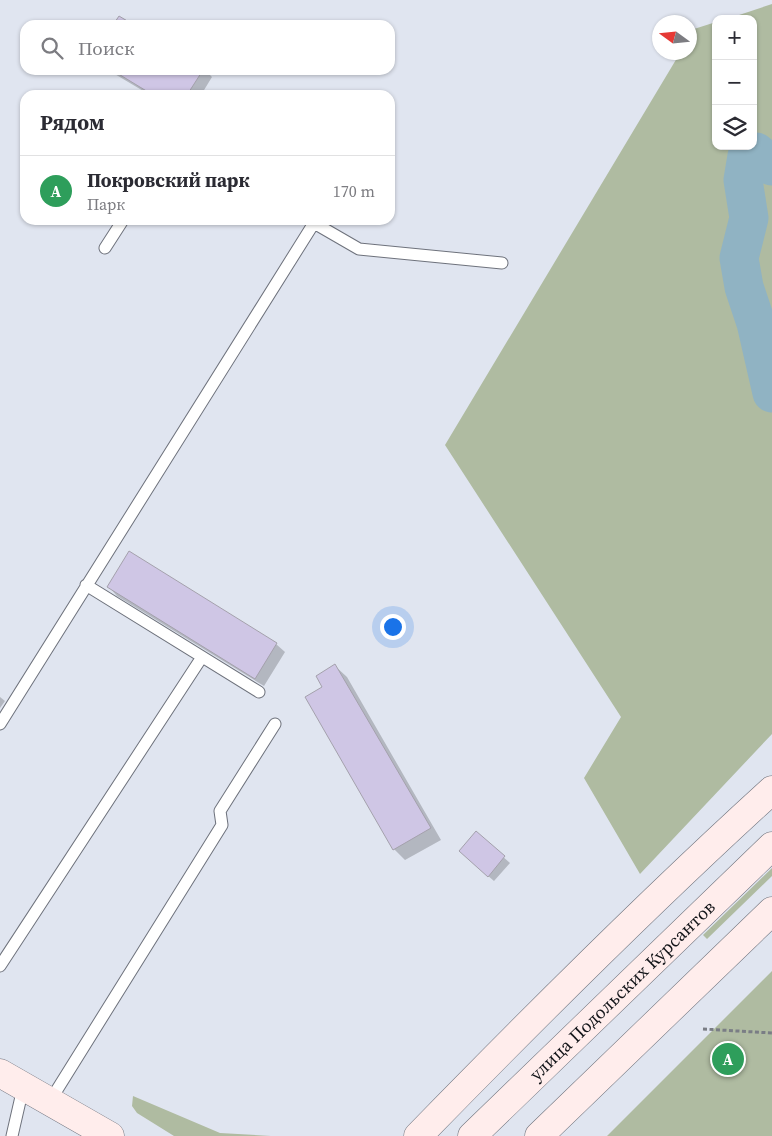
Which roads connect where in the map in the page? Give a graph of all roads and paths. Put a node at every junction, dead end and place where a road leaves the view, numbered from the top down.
1 (120, 225) edge
2 (311, 225) edge
3 (318, 225) edge
4 (105, 248) dead end
5 (502, 262) dead end
6 (86, 585) junction
7 (202, 657) junction
8 (258, 692) dead end
9 (0, 724) edge
10 (274, 724) dead end
11 (772, 790) edge
12 (772, 846) edge
13 (772, 911) edge
14 (0, 966) edge
15 (702, 1029) dead end
16 (772, 1033) edge
17 (0, 1072) edge
18 (24, 1086) junction
19 (50, 1101) junction
20 (12, 1136) edge
21 (110, 1136) edge
22 (418, 1136) edge
23 (472, 1136) edge
24 (539, 1136) edge

1 - 4 lane
2 - 6 lane
3 - 5 lane
6 - 7 lane
6 - 9 lane
7 - 8 lane
7 - 14 lane
10 - 19 lane
11 - 22 main road
12 - 23 main road, улица Подольских Курсантов
13 - 24 main road
15 - 16 path
17 - 18 main road
18 - 19 main road
18 - 20 lane
19 - 21 main road

